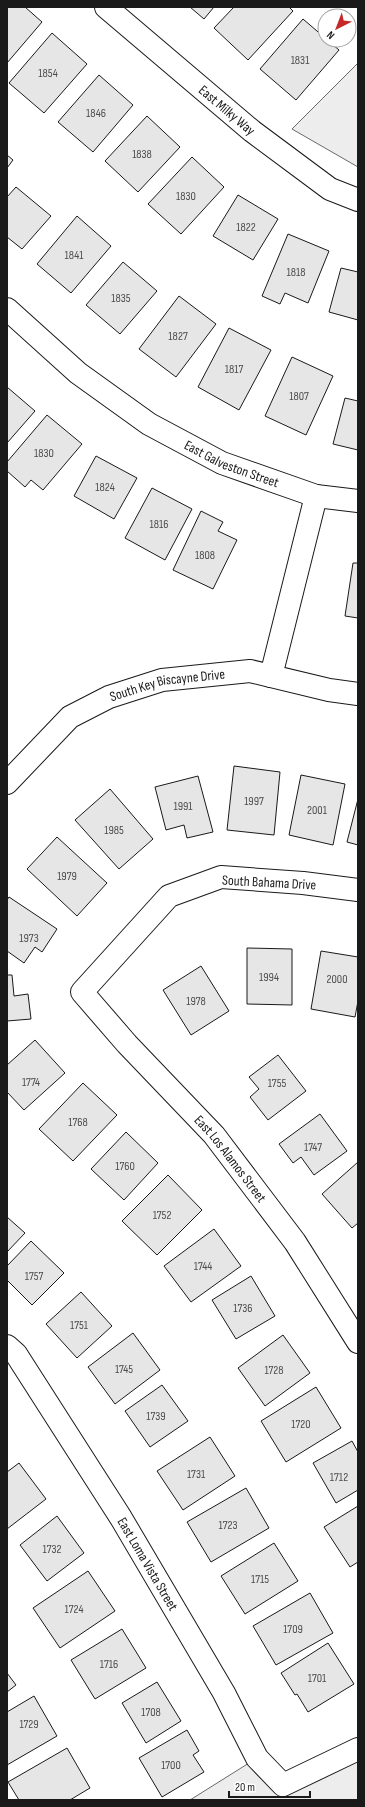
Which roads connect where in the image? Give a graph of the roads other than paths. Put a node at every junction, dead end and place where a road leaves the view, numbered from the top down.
1 (106, 7) edge
2 (358, 200) edge
3 (7, 309) edge
4 (316, 496) junction
5 (358, 501) edge
6 (271, 676) junction
7 (358, 694) edge
8 (7, 783) edge
9 (358, 890) edge
10 (82, 992) joint
11 (358, 1342) edge
12 (7, 1346) edge
13 (358, 1749) edge

1 - 2 street, East Milky Way
3 - 4 street, East Galveston Street
4 - 5 street, East Galveston Street
4 - 6 street
6 - 7 street, South Key Biscayne Drive
6 - 8 street, South Key Biscayne Drive
9 - 10 street, South Bahama Drive
10 - 11 street, East Los Alamos Street
12 - 13 street, East Loma Vista Street

